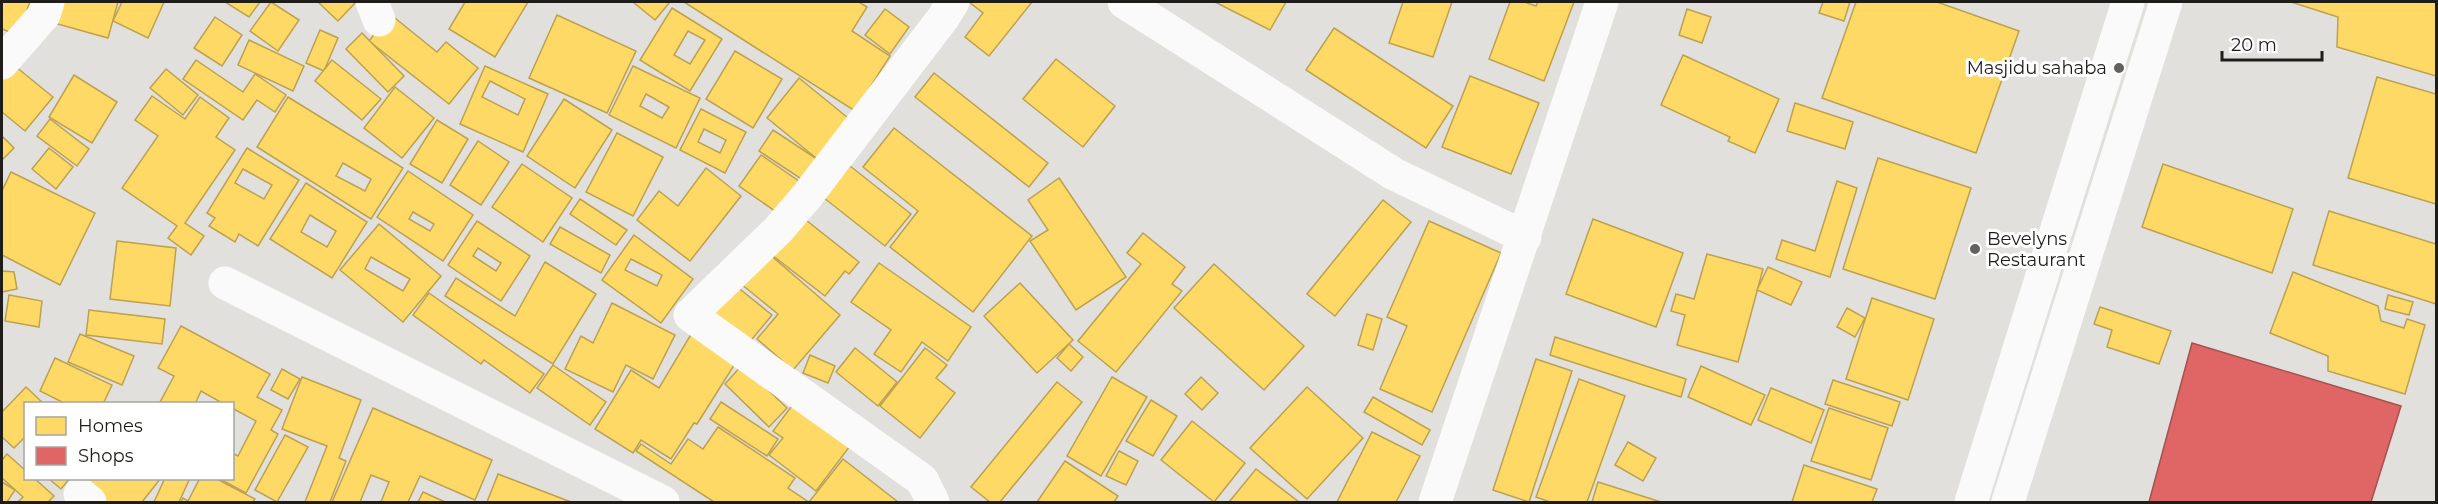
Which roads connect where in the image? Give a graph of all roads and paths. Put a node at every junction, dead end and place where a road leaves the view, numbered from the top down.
1 (48, 2) edge
2 (953, 2) edge
3 (1124, 2) edge
4 (1602, 2) edge
5 (2128, 2) edge
6 (2166, 2) edge
7 (2, 63) edge
8 (1525, 237) junction
9 (225, 283) dead end
10 (663, 502) edge
11 (933, 502) edge
12 (1435, 502) edge
13 (1971, 502) edge
14 (2008, 502) edge

1 - 7 main road
2 - 11 main road
3 - 8 main road
4 - 8 main road
5 - 13 main road
6 - 14 main road
8 - 12 main road
9 - 10 main road

